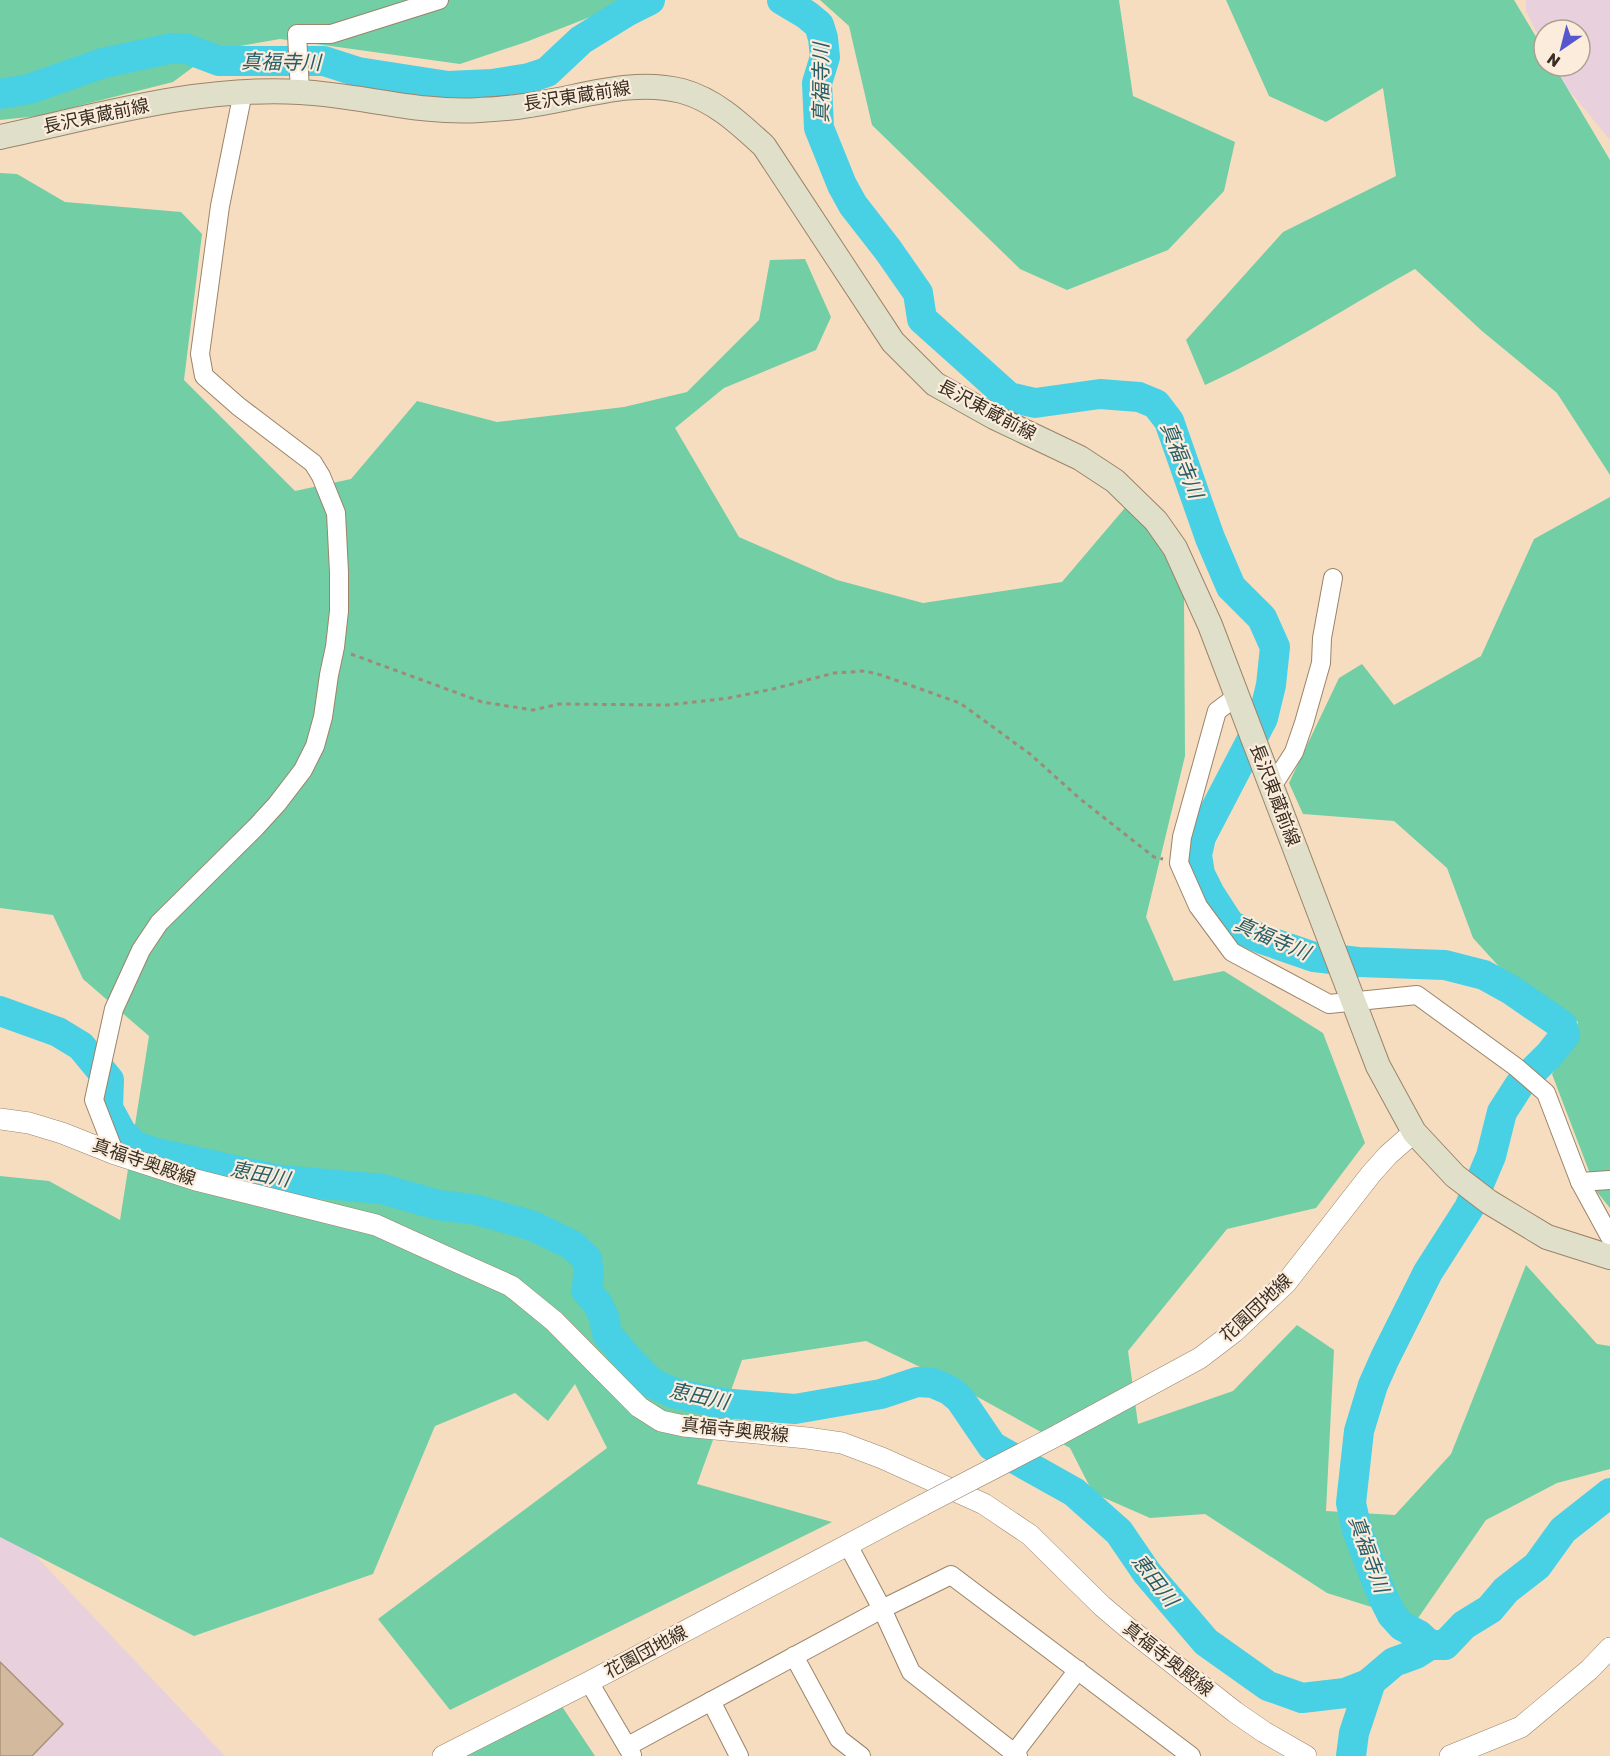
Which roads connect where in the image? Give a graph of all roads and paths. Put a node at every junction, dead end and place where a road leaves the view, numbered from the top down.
1 (439, 0) edge
2 (299, 84) junction
3 (243, 92) junction
4 (0, 137) edge
5 (1333, 578) dead end
6 (335, 647) junction
7 (1239, 705) junction
8 (1269, 779) junction
9 (1179, 863) junction
10 (1349, 994) junction
11 (0, 1119) edge
12 (1414, 1132) junction
13 (115, 1154) junction
14 (1610, 1179) edge
15 (1580, 1182) junction
16 (1610, 1237) edge
17 (1610, 1257) edge
18 (848, 1545) junction
19 (882, 1610) junction
20 (1610, 1648) edge
21 (794, 1656) junction
22 (1078, 1670) junction
23 (589, 1682) junction
24 (711, 1701) junction
25 (630, 1751) edge
26 (1015, 1755) edge
27 (443, 1756) edge
28 (739, 1756) edge
29 (861, 1756) edge
30 (1191, 1756) edge
31 (1306, 1756) edge
32 (1450, 1756) edge

1 - 2 street
2 - 3 main road, 長沢東蔵前線
2 - 7 main road, 長沢東蔵前線
3 - 4 main road, 長沢東蔵前線
3 - 6 street
5 - 8 street
6 - 9 path
6 - 13 street
7 - 8 main road, 長沢東蔵前線
7 - 9 street
8 - 10 main road, 長沢東蔵前線
9 - 10 street
10 - 12 main road, 長沢東蔵前線
10 - 15 street
11 - 13 street, 真福寺奥殿線
12 - 17 main road, 長沢東蔵前線
12 - 18 street, 花園団地線, bridge
13 - 31 street, 真福寺奥殿線
14 - 15 street
15 - 16 street
18 - 19 street
18 - 23 street, 花園団地線
19 - 21 street
19 - 22 street
19 - 26 street
20 - 32 street
21 - 24 street
21 - 29 street
22 - 26 street
22 - 30 street
23 - 25 street
23 - 27 street, 花園団地線
24 - 25 street
24 - 28 street

